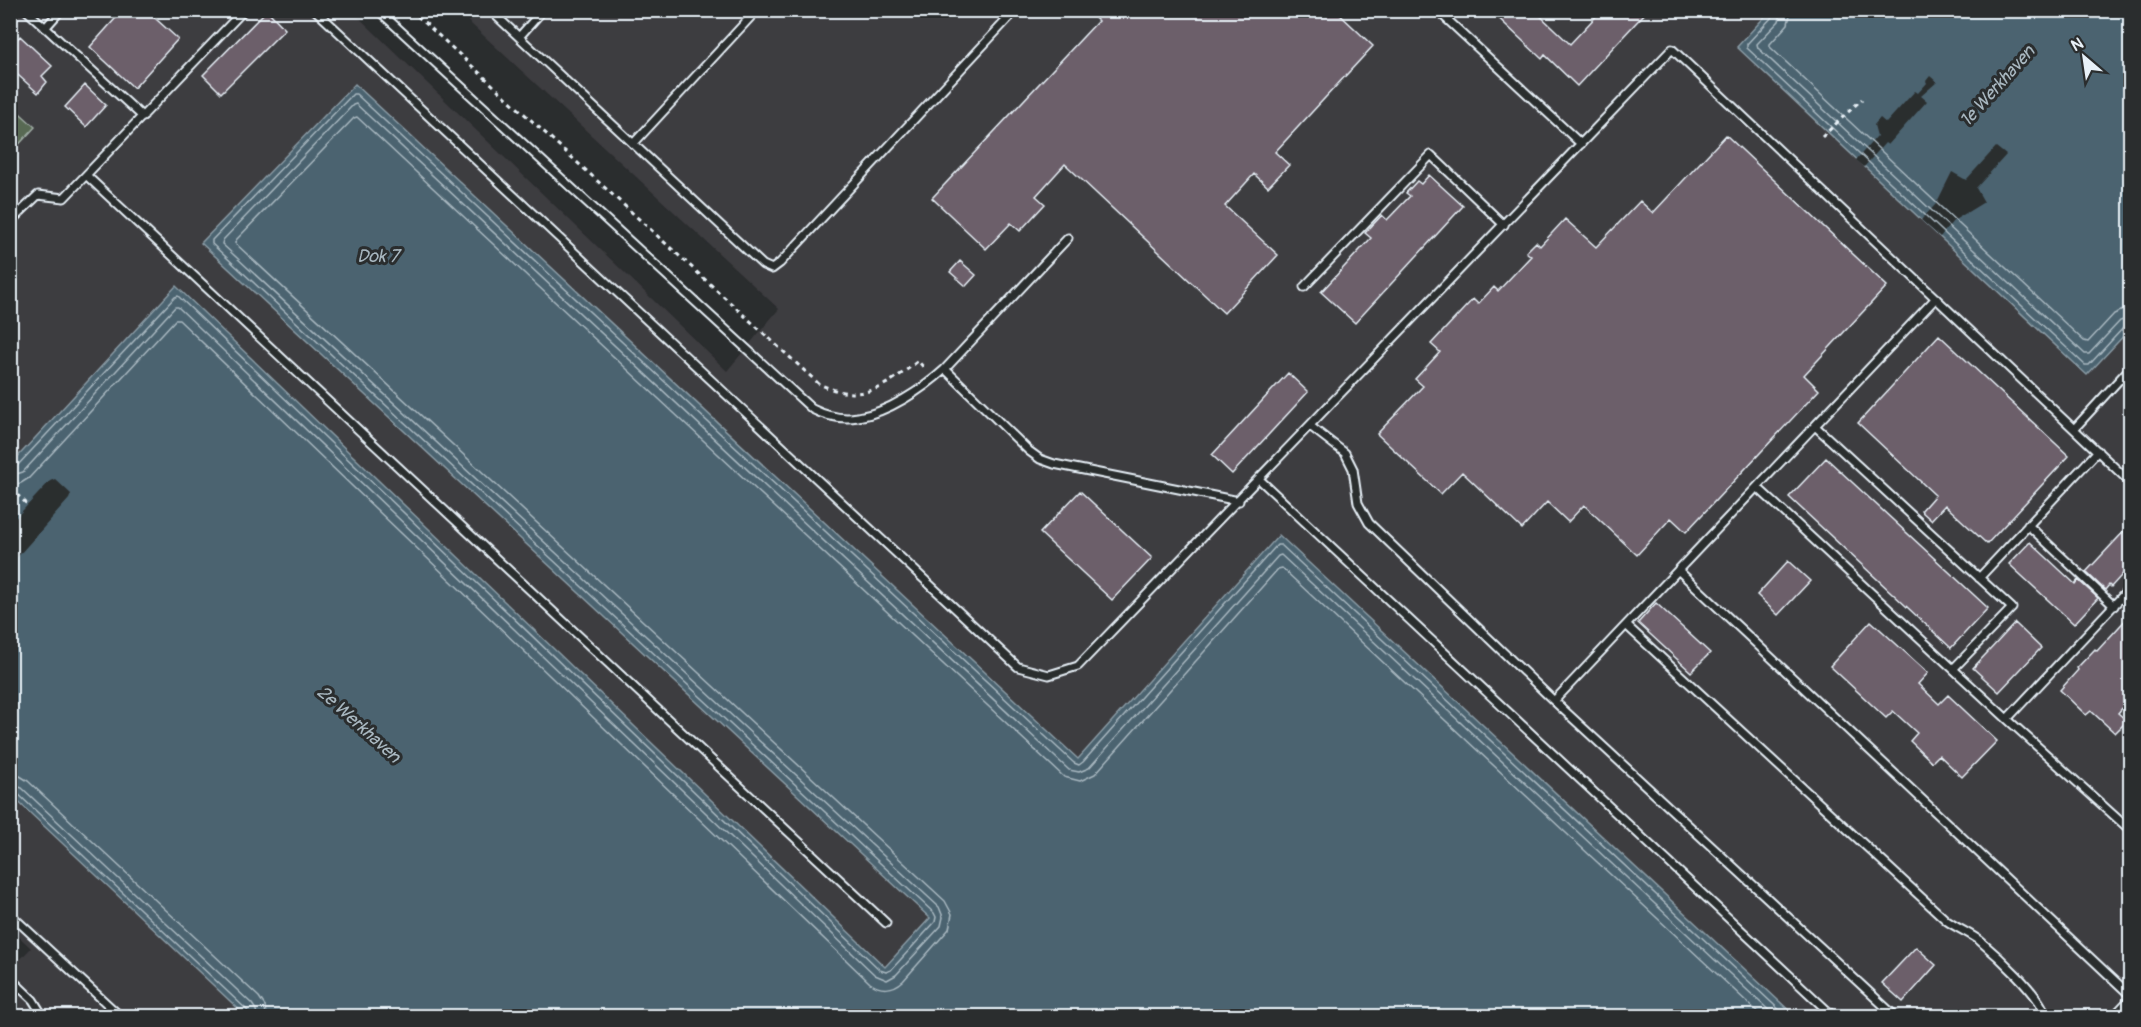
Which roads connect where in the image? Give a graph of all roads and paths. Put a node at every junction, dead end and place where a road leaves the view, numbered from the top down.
1 (26, 10) edge
2 (61, 10) edge
3 (244, 10) edge
4 (315, 10) edge
5 (378, 10) edge
6 (411, 10) edge
7 (490, 10) edge
8 (543, 10) edge
9 (757, 10) edge
10 (1017, 10) edge
11 (1437, 10) edge
12 (45, 28) junction
13 (519, 37) junction
14 (1862, 99) dead end
15 (143, 117) junction
16 (1822, 137) dead end
17 (633, 144) junction
18 (1581, 144) junction
19 (87, 176) junction
20 (10, 222) edge
21 (1504, 225) junction
22 (1068, 238) dead end
23 (1304, 287) dead end
24 (1936, 298) junction
25 (2130, 368) edge
26 (945, 369) junction
27 (934, 379) junction
28 (1310, 426) junction
29 (1815, 426) junction
30 (2074, 429) junction
31 (2098, 451) junction
32 (1259, 479) junction
33 (2130, 482) edge
34 (1757, 487) junction
35 (10, 488) edge
36 (1239, 501) junction
37 (28, 505) dead end
38 (2028, 525) junction
39 (1678, 570) junction
40 (1979, 578) junction
41 (2130, 588) edge
42 (2114, 606) junction
43 (1626, 625) junction
44 (1954, 668) junction
45 (1554, 701) junction
46 (2007, 719) junction
47 (2130, 830) edge
48 (10, 914) edge
49 (886, 923) dead end
50 (10, 978) edge
51 (2130, 997) edge
52 (43, 1017) edge
53 (120, 1017) edge
54 (1833, 1017) edge
55 (1895, 1017) edge
56 (2046, 1017) edge
57 (2114, 1017) edge

1 - 12 lane
2 - 12 lane
3 - 15 lane
4 - 36 lane
5 - 27 lane
6 - 27 path
7 - 13 lane
8 - 13 lane
9 - 17 lane
10 - 17 lane
11 - 18 lane
12 - 15 lane
13 - 17 lane
14 - 16 path
15 - 19 lane
18 - 21 lane
18 - 24 lane
19 - 20 lane
19 - 49 lane
21 - 23 lane
21 - 28 lane
22 - 26 lane
24 - 29 lane
24 - 30 lane
25 - 30 lane
26 - 27 lane
26 - 36 lane
28 - 32 lane
28 - 45 lane
29 - 34 lane
29 - 40 lane
30 - 31 lane
31 - 33 lane
31 - 38 lane
32 - 36 lane
32 - 54 lane
34 - 39 lane
34 - 44 lane
35 - 37 path
38 - 40 lane
38 - 42 lane
39 - 43 lane
39 - 51 lane
40 - 44 lane
41 - 42 lane
42 - 46 lane
43 - 45 lane
43 - 56 lane
44 - 46 lane
45 - 55 lane
46 - 47 lane
48 - 53 lane
50 - 52 lane
51 - 57 lane

